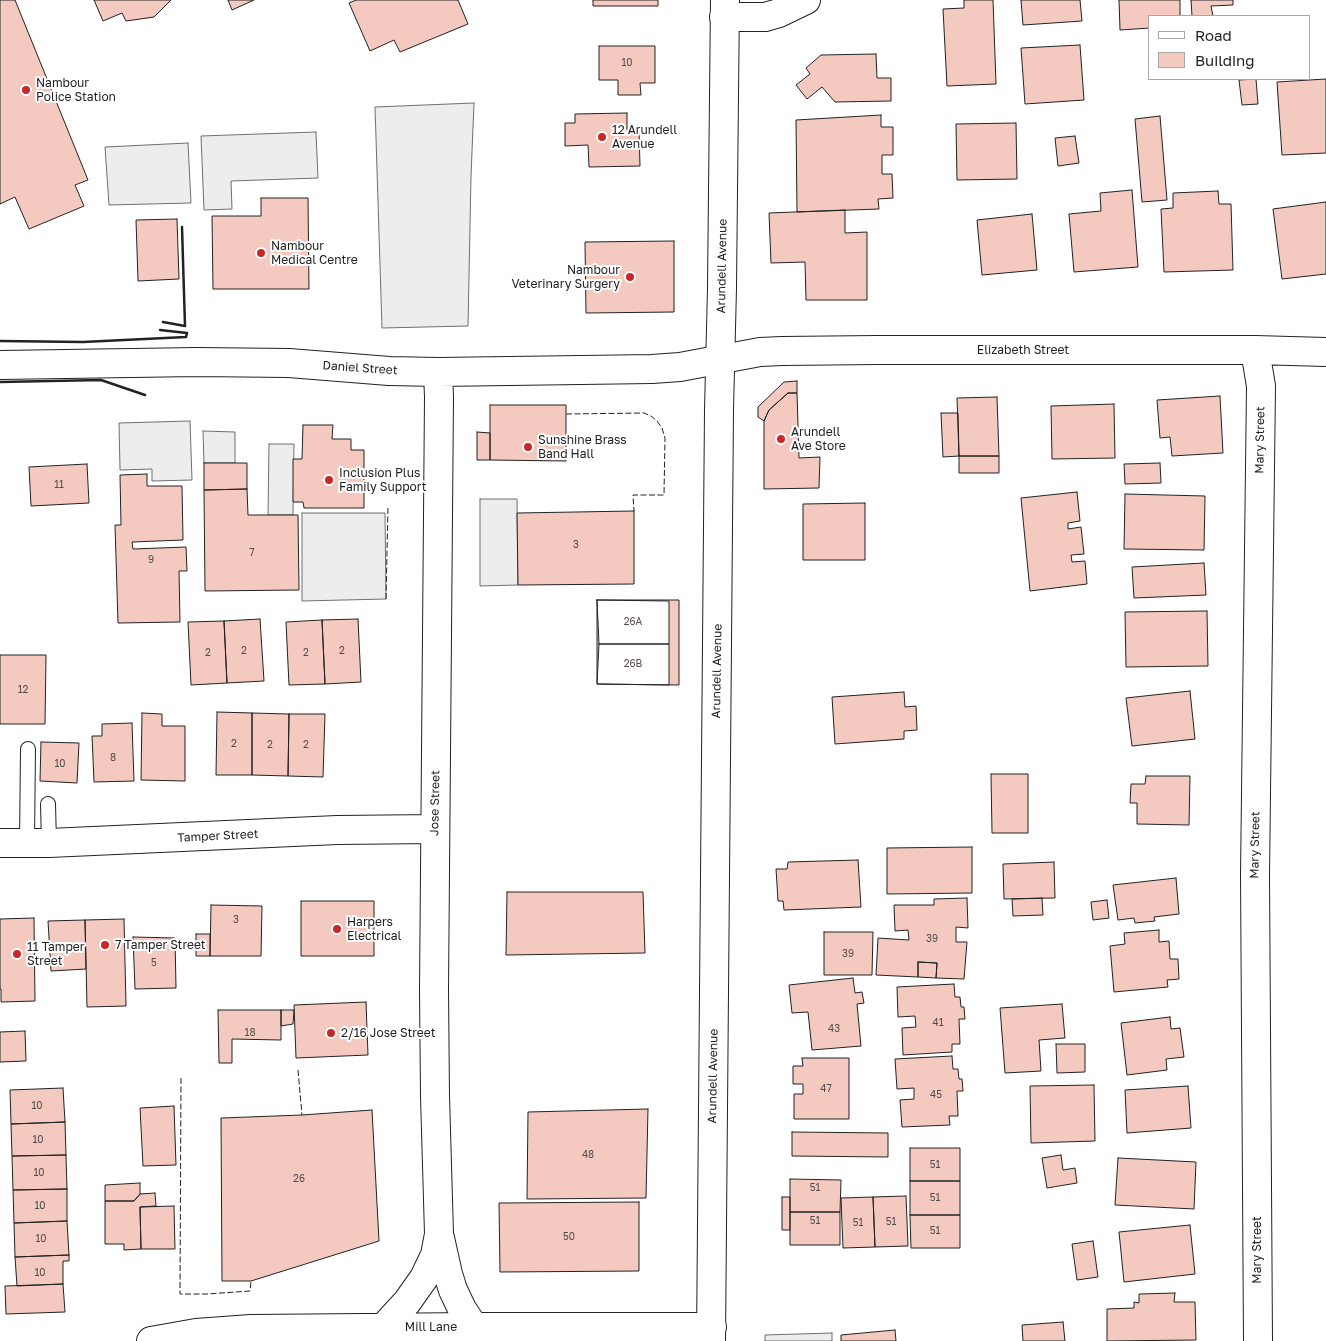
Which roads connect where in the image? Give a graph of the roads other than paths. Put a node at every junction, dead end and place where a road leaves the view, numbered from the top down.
1 (806, 0) edge
2 (724, 9) edge
3 (1256, 350) junction
4 (1326, 352) edge
5 (720, 359) junction
6 (0, 365) edge
7 (438, 372) junction
8 (28, 749) dead end
9 (48, 804) dead end
10 (435, 829) junction
11 (0, 843) edge
12 (38, 843) junction
13 (439, 1234) junction
14 (474, 1326) junction
15 (384, 1327) junction
16 (711, 1334) edge
17 (151, 1341) edge
18 (1258, 1341) edge

1 - 2 street
2 - 5 street, Arundell Avenue
3 - 4 street, Elizabeth Street
3 - 5 street, Elizabeth Street
3 - 18 street, Mary Street
5 - 7 street, Daniel Street
5 - 16 street, Arundell Avenue
6 - 7 street, Daniel Street
7 - 10 street, Jose Street
8 - 12 lane
9 - 12 lane
10 - 12 street, Tamper Street
10 - 13 street, Jose Street
11 - 12 street, Tamper Street
13 - 14 street, Jose Street
13 - 15 street, Jose Street
14 - 15 street, Mill Lane
14 - 16 street, Mill Lane
15 - 17 street, Mill Lane

